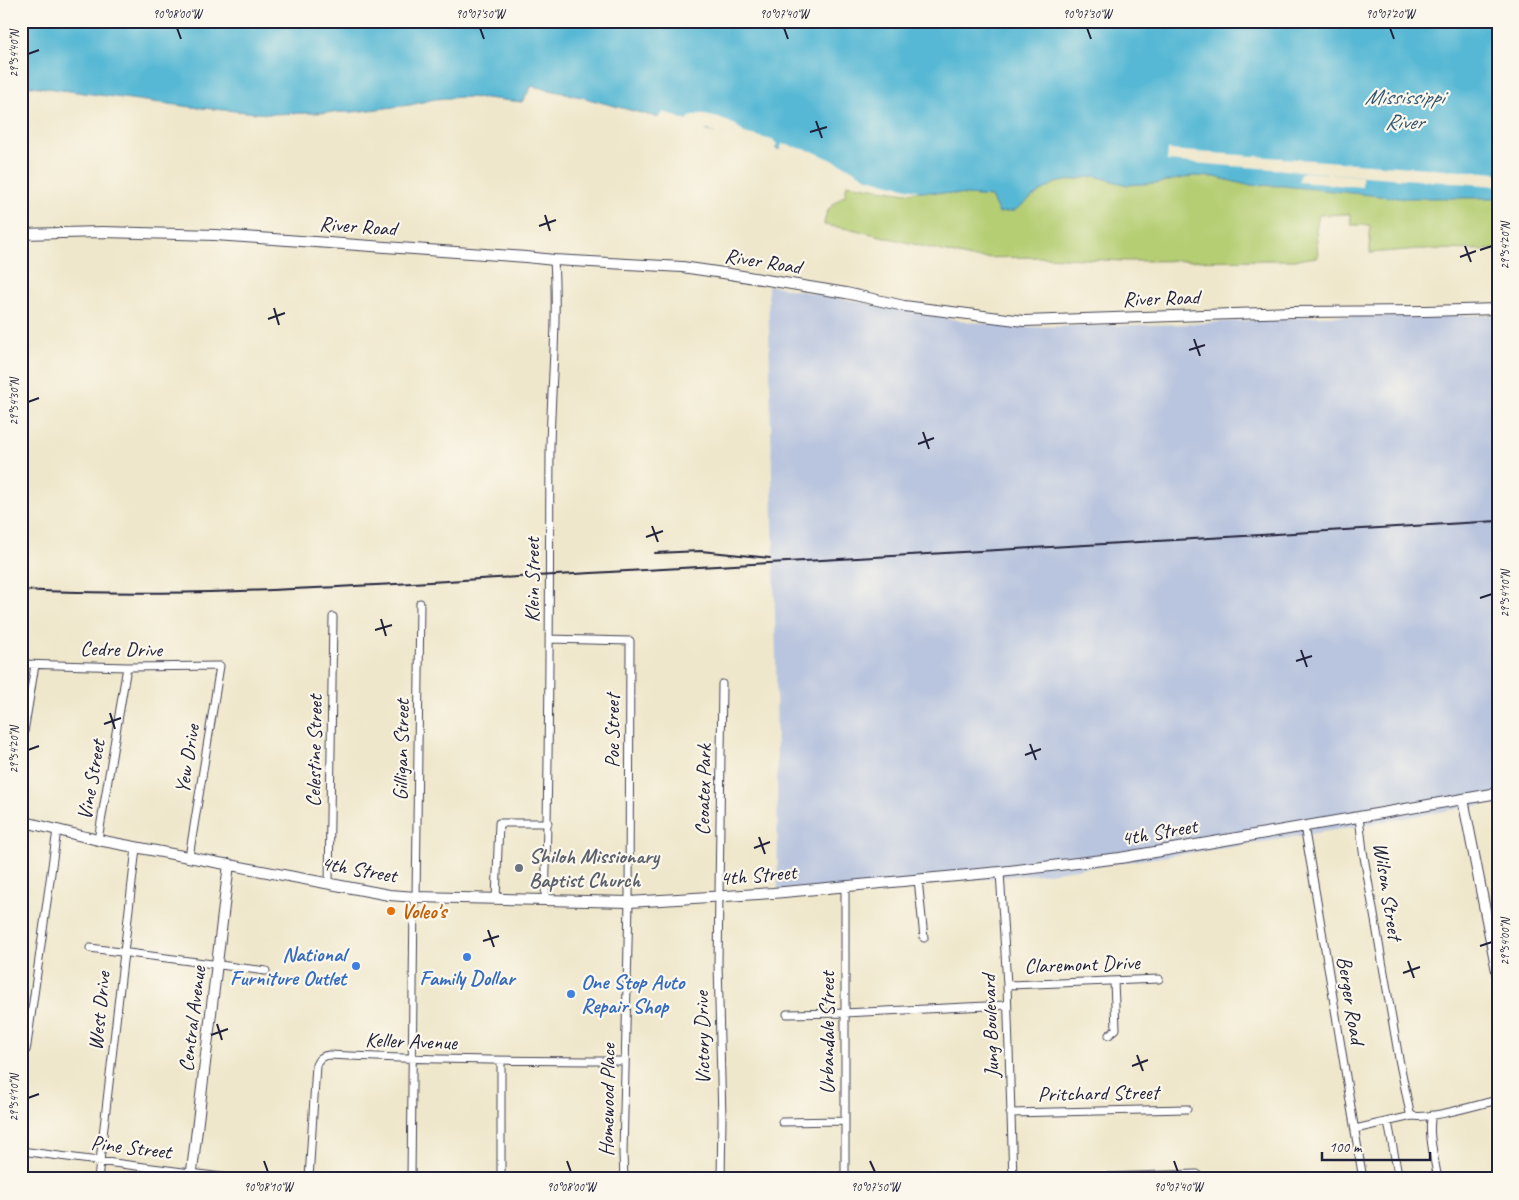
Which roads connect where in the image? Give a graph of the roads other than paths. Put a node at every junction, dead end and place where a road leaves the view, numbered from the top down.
1 (21, 234) edge
2 (554, 260) junction
3 (1498, 309) edge
4 (420, 603) dead end
5 (333, 617) dead end
6 (550, 639) junction
7 (21, 664) edge
8 (35, 665) junction
9 (220, 666) joint
10 (127, 667) junction
11 (722, 684) dead end
12 (21, 750) edge
13 (1498, 793) edge
14 (1463, 799) junction
15 (1359, 817) junction
16 (21, 821) edge
17 (548, 823) junction
18 (1304, 826) junction
19 (57, 830) junction
20 (98, 840) junction
21 (136, 848) junction
22 (189, 858) junction
23 (229, 864) junction
24 (1000, 872) junction
25 (918, 880) junction
26 (329, 884) junction
27 (844, 886) junction
28 (415, 897) junction
29 (719, 897) junction
30 (496, 900) junction
31 (546, 901) junction
32 (629, 902) junction
33 (924, 938) dead end
34 (90, 948) dead end
35 (124, 952) junction
36 (217, 965) junction
37 (266, 971) dead end
38 (1498, 976) edge
39 (1159, 979) dead end
40 (1114, 981) junction
41 (1007, 985) junction
42 (1007, 1005) junction
43 (844, 1013) junction
44 (787, 1014) dead end
45 (1109, 1035) dead end
46 (22, 1052) edge
47 (412, 1060) junction
48 (501, 1061) junction
49 (624, 1061) junction
50 (1498, 1100) edge
51 (1187, 1109) dead end
52 (1010, 1113) junction
53 (1432, 1115) junction
54 (1412, 1116) junction
55 (844, 1121) junction
56 (782, 1122) dead end
57 (1388, 1122) junction
58 (1355, 1130) junction
59 (21, 1151) edge
60 (100, 1161) junction
61 (1197, 1174) dead end
62 (191, 1176) edge
63 (98, 1179) edge
64 (237, 1179) edge
65 (309, 1179) edge
66 (410, 1179) edge
67 (500, 1179) edge
68 (624, 1179) edge
69 (721, 1179) edge
70 (845, 1179) edge
71 (1013, 1179) edge
72 (1036, 1179) edge
73 (1363, 1179) edge
74 (1399, 1179) edge
75 (1438, 1179) edge

1 - 2 main road, River Road
2 - 3 main road, River Road
2 - 6 street, Klein Street
4 - 28 street, Gilligan Street
5 - 26 street, Celestine Street
6 - 17 street, Klein Street
6 - 32 street, Poe Street
7 - 8 street, Cedre Drive
8 - 10 street, Cedre Drive
8 - 12 street
9 - 10 street, Cedre Drive
9 - 22 street, Yew Drive
10 - 20 street, Vine Street
11 - 29 street, Ceoatex Park
13 - 14 main road, 4th Street
14 - 15 main road, 4th Street
14 - 38 main road
15 - 18 main road, 4th Street
15 - 54 street, Wilson Street
16 - 19 main road, 4th Street
17 - 30 street
17 - 31 street, Klein Street
18 - 24 main road, 4th Street
18 - 58 street, Berger Road
19 - 20 main road, 4th Street
19 - 46 street
20 - 21 main road, 4th Street
21 - 22 main road, 4th Street
21 - 35 street, West Drive
22 - 23 main road, 4th Street
23 - 26 main road, 4th Street
23 - 36 main road, Central Avenue
24 - 25 main road, 4th Street
24 - 41 street, Jung Boulevard
25 - 27 main road, 4th Street
25 - 33 street
26 - 28 main road, 4th Street
27 - 29 main road, 4th Street
27 - 43 street, Urbandale Street
28 - 30 main road, 4th Street
28 - 47 street, Gilligan Street
29 - 32 main road, 4th Street
29 - 69 street, Victory Drive
30 - 31 main road, 4th Street
31 - 32 main road, 4th Street
32 - 49 street, Homewood Place
34 - 35 street
35 - 36 street
35 - 60 street, West Drive
36 - 37 street
36 - 62 main road, Central Avenue
39 - 40 street, Claremont Drive
40 - 41 street, Claremont Drive
40 - 45 street
41 - 42 street, Jung Boulevard
42 - 43 street
42 - 52 street, Jung Boulevard
43 - 44 street
43 - 55 street, Urbandale Street
47 - 48 street, Keller Avenue
47 - 65 street, Keller Avenue
47 - 66 street, Gilligan Street
48 - 49 street, Keller Avenue
48 - 67 street
49 - 68 street, Homewood Place
50 - 53 street
51 - 52 street, Pritchard Street
52 - 71 street, Jung Boulevard
53 - 54 street
53 - 75 street
54 - 57 street
55 - 56 street
55 - 70 street, Urbandale Street
57 - 58 street
57 - 74 street
58 - 73 street, Berger Road
59 - 60 street, Pine Street
60 - 62 street, Pine Street
60 - 63 street, West Drive
61 - 72 street
62 - 64 street, Pine Street

